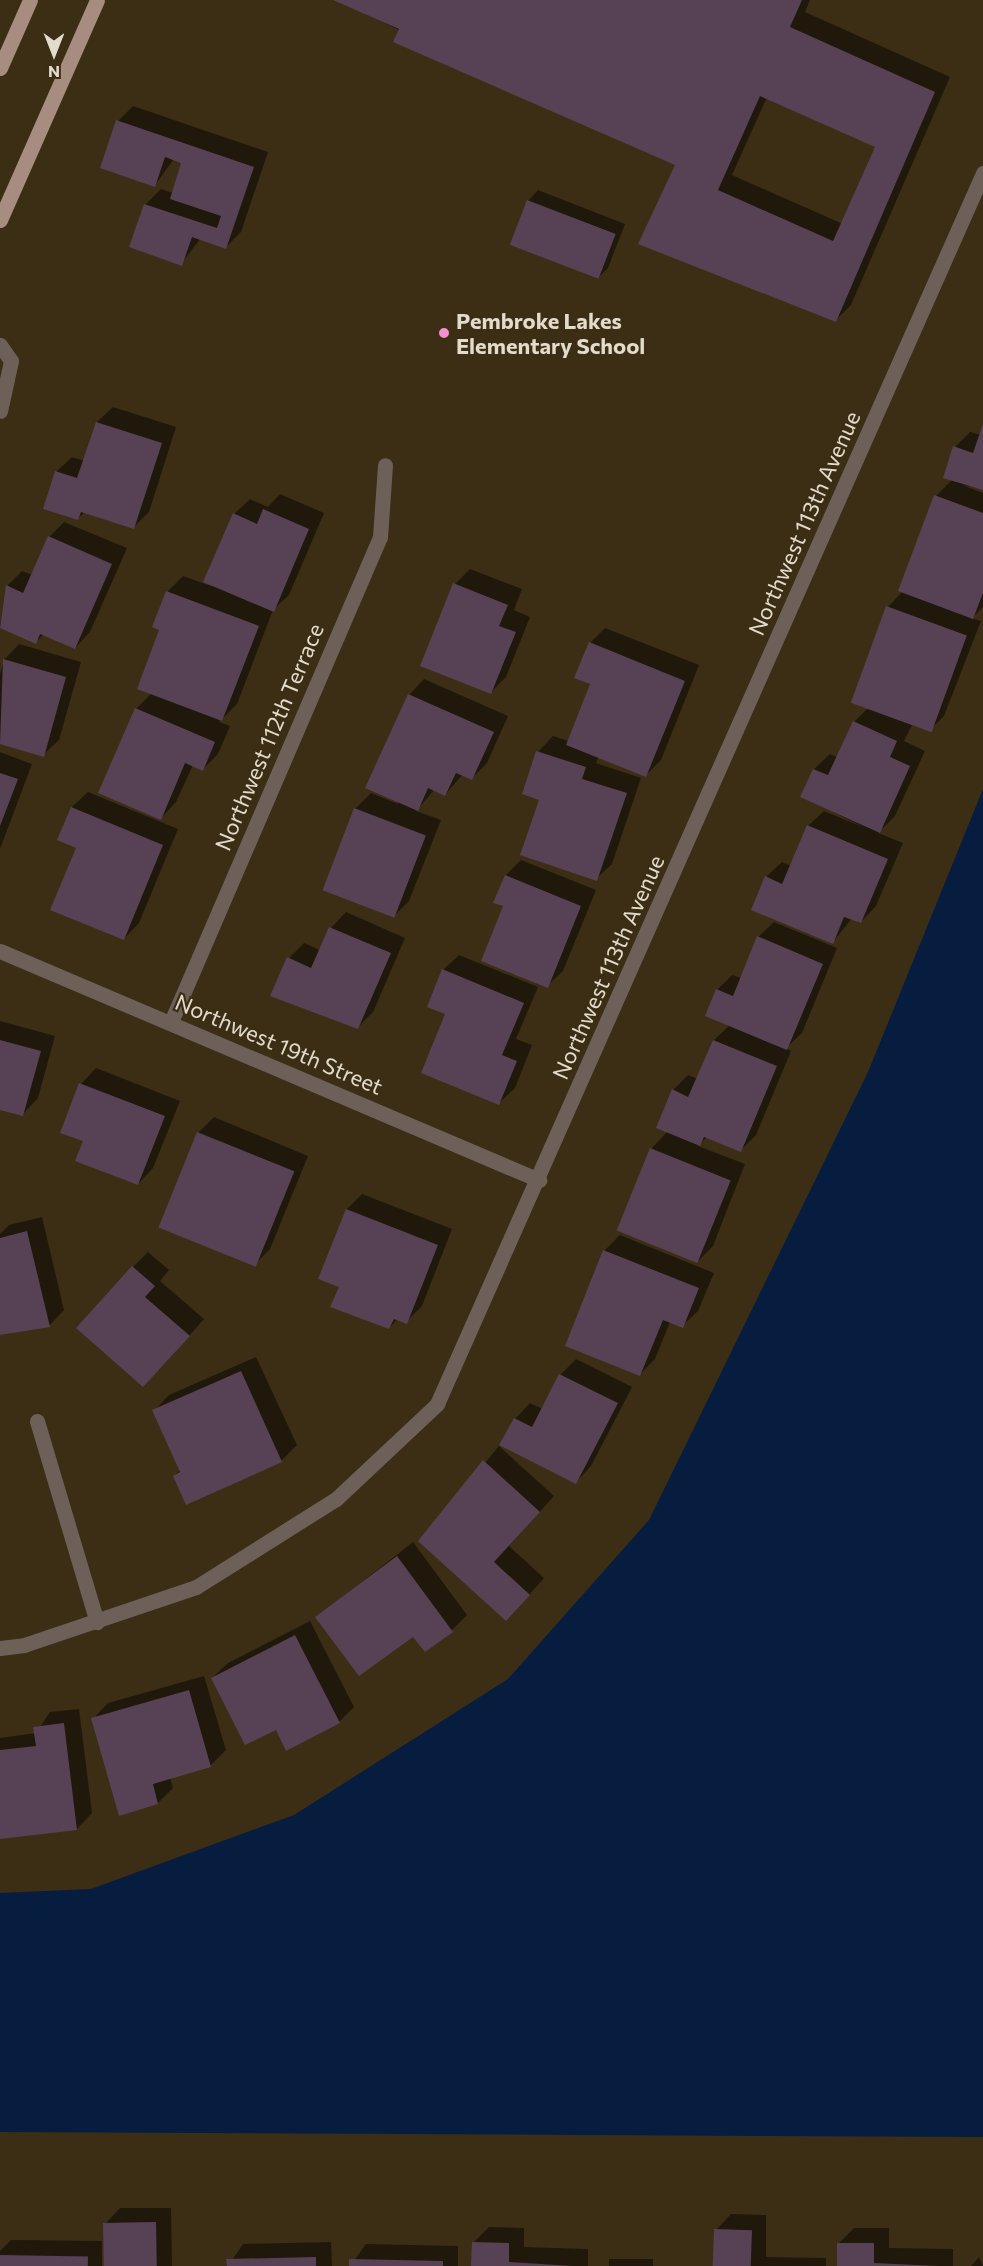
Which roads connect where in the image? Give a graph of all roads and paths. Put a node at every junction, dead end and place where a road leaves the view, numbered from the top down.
1 (30, 0) edge
2 (97, 0) edge
3 (0, 68) edge
4 (983, 173) edge
5 (0, 220) edge
6 (0, 345) edge
7 (0, 411) edge
8 (385, 465) dead end
9 (0, 951) edge
10 (171, 1022) junction
11 (539, 1180) junction
12 (37, 1421) dead end
13 (97, 1622) junction
14 (0, 1648) edge

1 - 3 main road
2 - 5 main road
4 - 11 street, Northwest 113th Avenue
6 - 7 street
8 - 10 street, Northwest 112th Terrace
9 - 10 street, Northwest 19th Street
10 - 11 street, Northwest 19th Street
11 - 13 street, Northwest 113th Avenue
12 - 13 street
13 - 14 street, Northwest 113th Avenue

